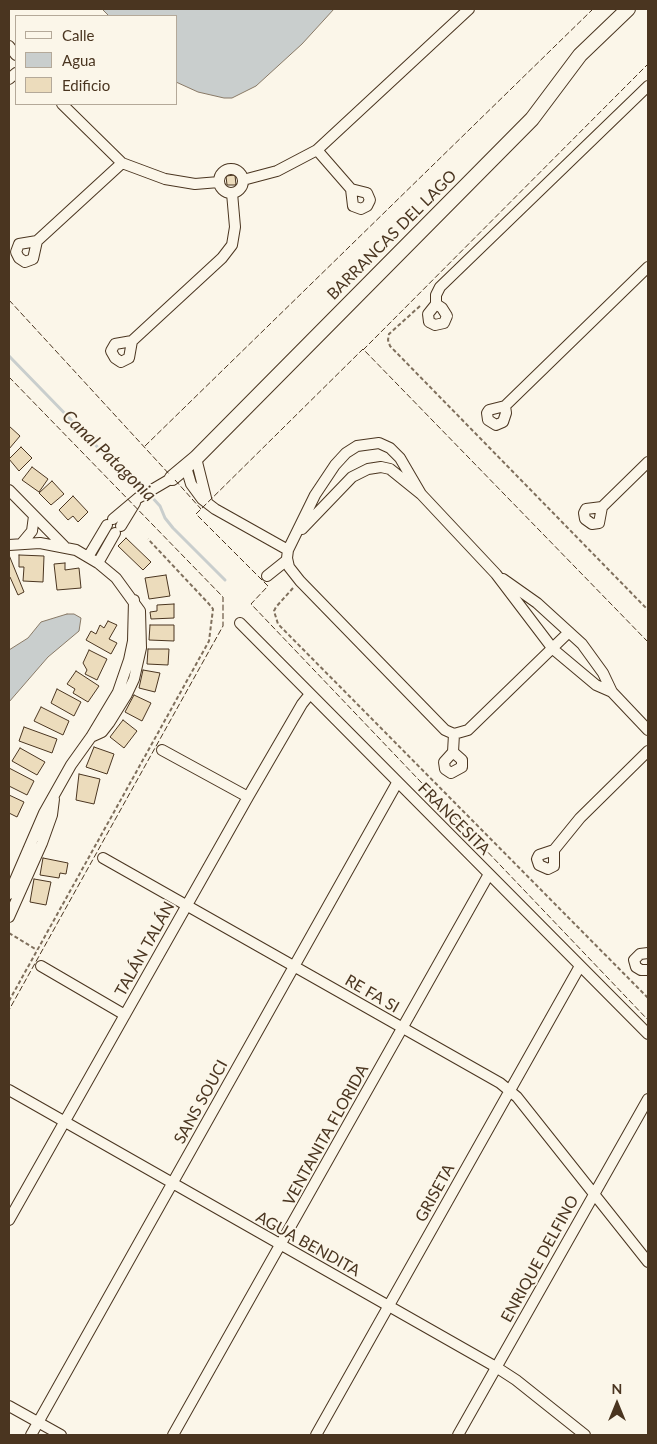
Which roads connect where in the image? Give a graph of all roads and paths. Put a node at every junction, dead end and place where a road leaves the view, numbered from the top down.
1 (469, 9) edge
2 (628, 9) edge
3 (648, 86) edge
4 (63, 105) edge
5 (317, 150) junction
6 (122, 163) junction
7 (243, 180) junction
8 (219, 182) junction
9 (351, 189) dead end
10 (232, 193) junction
11 (37, 241) dead end
12 (648, 267) edge
13 (425, 300) dead end
14 (436, 304) dead end
15 (132, 341) dead end
16 (505, 406) dead end
17 (191, 462) junction
18 (648, 462) edge
19 (168, 480) joint
20 (9, 490) edge
21 (421, 494) junction
22 (602, 506) dead end
23 (34, 516) junction
24 (114, 526) junction
25 (148, 538) dead end
26 (294, 538) junction
27 (22, 543) junction
28 (9, 545) edge
29 (64, 546) junction
30 (288, 555) junction
31 (88, 557) junction
32 (98, 563) junction
33 (496, 574) junction
34 (267, 576) dead end
35 (300, 581) junction
36 (648, 610) edge
37 (240, 624) dead end
38 (569, 632) junction
39 (553, 649) junction
40 (612, 692) junction
41 (310, 694) junction
42 (648, 730) edge
43 (454, 734) junction
44 (162, 750) dead end
45 (648, 751) edge
46 (453, 752) dead end
47 (397, 783) junction
48 (248, 797) junction
49 (54, 798) junction
50 (554, 850) dead end
51 (102, 858) dead end
52 (489, 874) junction
53 (9, 894) edge
54 (186, 906) junction
55 (9, 917) edge
56 (9, 933) edge
57 (37, 950) junction
58 (648, 953) edge
59 (41, 966) dead end
60 (295, 966) junction
61 (580, 966) junction
62 (648, 970) edge
63 (648, 998) edge
64 (9, 1001) edge
65 (125, 1015) junction
66 (402, 1029) junction
67 (648, 1034) edge
68 (9, 1090) edge
69 (510, 1090) junction
70 (648, 1099) edge
71 (64, 1123) junction
72 (172, 1184) junction
73 (593, 1194) junction
74 (9, 1220) edge
75 (280, 1246) junction
76 (648, 1262) edge
77 (389, 1306) junction
78 (496, 1367) junction
79 (9, 1406) edge
80 (38, 1423) junction
81 (31, 1435) edge
82 (61, 1435) edge
83 (172, 1435) edge
84 (316, 1435) edge
85 (458, 1435) edge
86 (585, 1435) edge

1 - 5 street
2 - 17 street, BARRANCAS DEL LAGO
3 - 14 street
4 - 6 street
5 - 7 street
5 - 9 street
6 - 8 street
6 - 11 street
7 - 8 street
7 - 10 street
8 - 10 street
10 - 15 street
12 - 16 street
13 - 36 path
17 - 19 street, BARRANCAS DEL LAGO
17 - 30 street
18 - 22 street
19 - 24 street
20 - 23 street
21 - 26 street
21 - 26 street
21 - 33 street
23 - 27 street
23 - 29 street
24 - 31 street
24 - 32 street
25 - 57 path
26 - 30 street
27 - 28 street
27 - 29 street
29 - 31 street
30 - 34 street
30 - 35 street
31 - 32 street
32 - 49 street
33 - 38 street
33 - 39 street
35 - 43 street
35 - 63 path
37 - 41 street, FRANCESITA
38 - 39 street
38 - 40 street
39 - 40 street
39 - 43 street
40 - 42 street
41 - 47 street, FRANCESITA
41 - 48 street, TALÁN TALÁN
43 - 46 street
44 - 48 street
45 - 50 street
47 - 52 street, FRANCESITA
47 - 60 street, SANS SOUCI
48 - 54 street, TALÁN TALÁN
49 - 53 street
49 - 55 street
51 - 54 street, RE FA SI
52 - 61 street, FRANCESITA
52 - 66 street, VENTANITA FLORIDA
54 - 60 street, RE FA SI
54 - 65 street, TALÁN TALÁN
56 - 57 path
57 - 64 path
58 - 62 street
59 - 65 street
60 - 66 street, RE FA SI
60 - 72 street, SANS SOUCI
61 - 67 street, FRANCESITA
61 - 69 street, GRISETA
65 - 71 street, TALÁN TALÁN
66 - 69 street, RE FA SI
66 - 75 street, VENTANITA FLORIDA
68 - 71 street, AGUA BENDITA
69 - 73 street, RE FA SI
69 - 77 street, GRISETA
70 - 73 street, ENRIQUE DELFINO
71 - 72 street, AGUA BENDITA
71 - 74 street, TALÁN TALÁN
72 - 75 street, AGUA BENDITA
72 - 80 street, SANS SOUCI
73 - 76 street, RE FA SI
73 - 78 street, ENRIQUE DELFINO
75 - 77 street, AGUA BENDITA
75 - 83 street, VENTANITA FLORIDA
77 - 78 street, AGUA BENDITA
77 - 84 street, GRISETA
78 - 85 street, ENRIQUE DELFINO
78 - 86 street, AGUA BENDITA
79 - 80 street
80 - 81 street, SANS SOUCI
80 - 82 street

